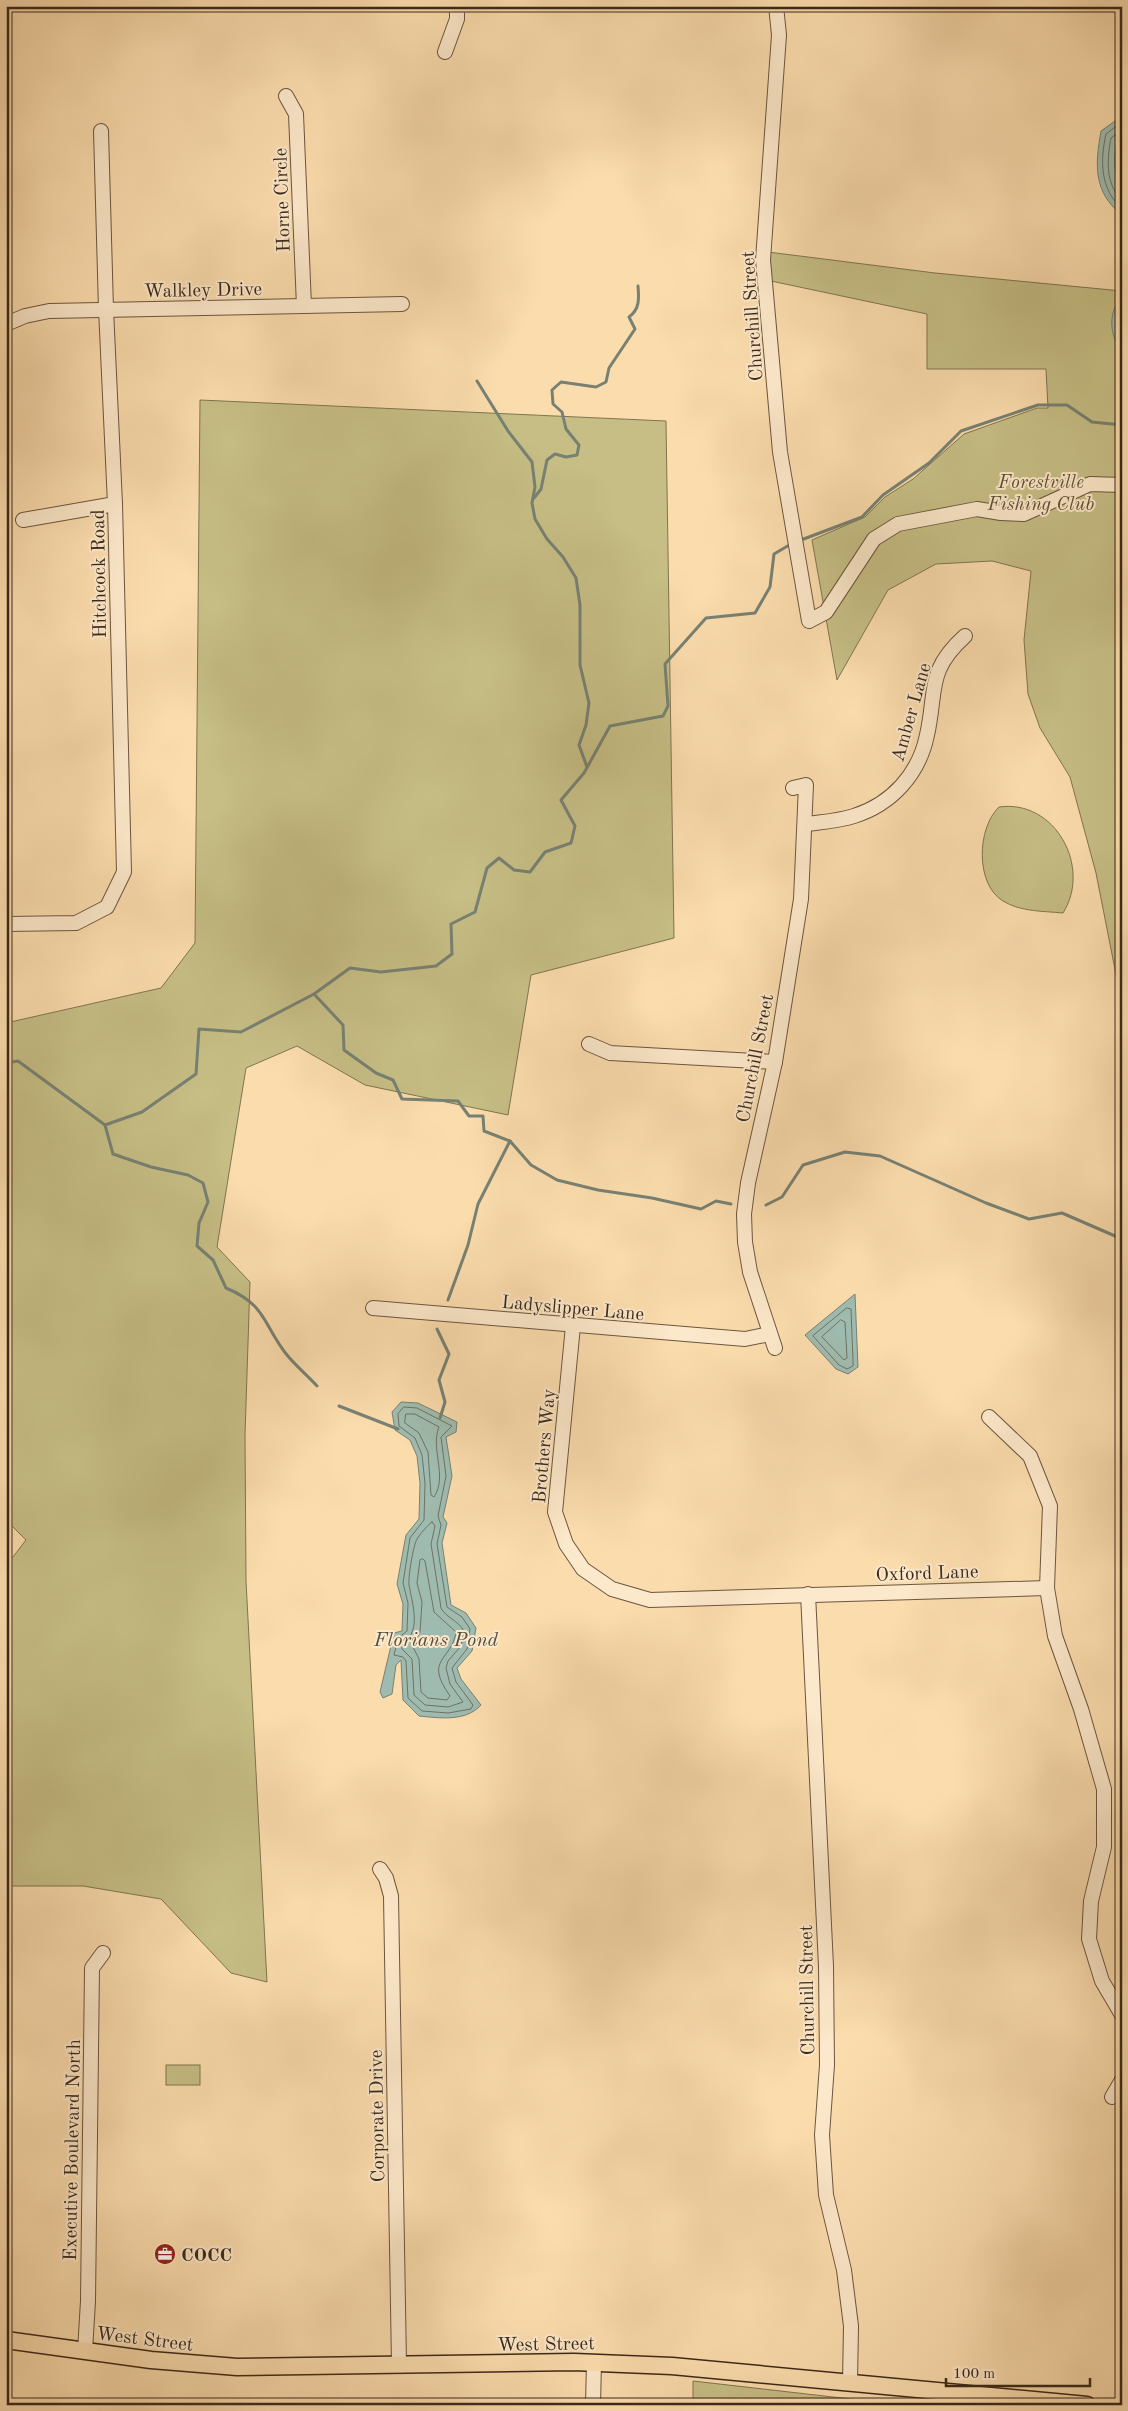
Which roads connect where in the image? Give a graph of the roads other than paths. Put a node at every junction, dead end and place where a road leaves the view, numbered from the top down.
1 (457, 6) edge
2 (776, 6) edge
3 (446, 52) dead end
4 (286, 96) dead end
5 (101, 132) dead end
6 (402, 304) dead end
7 (304, 306) junction
8 (106, 309) junction
9 (6, 324) edge
10 (1122, 485) edge
11 (115, 504) junction
12 (23, 520) dead end
13 (965, 636) dead end
14 (793, 788) dead end
15 (806, 824) junction
16 (6, 924) edge
17 (590, 1044) dead end
18 (775, 1062) junction
19 (374, 1308) dead end
20 (573, 1326) junction
21 (770, 1334) junction
22 (775, 1348) dead end
23 (989, 1417) dead end
24 (1046, 1588) junction
25 (808, 1594) junction
26 (380, 1868) dead end
27 (103, 1953) dead end
28 (1122, 2015) edge
29 (1122, 2080) edge
30 (1112, 2097) dead end
31 (6, 2340) edge
32 (85, 2351) junction
33 (594, 2362) junction
34 (399, 2364) junction
35 (850, 2382) junction
36 (593, 2405) edge
37 (1087, 2405) edge

1 - 3 street
2 - 10 street, Churchill Street
4 - 7 street, Horne Circle
5 - 8 street, Hitchcock Road
6 - 7 street, Walkley Drive
7 - 8 street, Walkley Drive
8 - 9 street, Walkley Drive
8 - 11 street, Hitchcock Road
11 - 12 street
11 - 16 street, Hitchcock Road
13 - 15 street, Amber Lane
14 - 15 street, Churchill Street
15 - 18 street, Churchill Street
17 - 18 street
18 - 21 street, Churchill Street
19 - 20 street, Ladyslipper Lane
20 - 21 street, Ladyslipper Lane
20 - 25 street, Brothers Way
21 - 22 street, Churchill Street
23 - 24 street
24 - 25 street, Oxford Lane
24 - 28 street
25 - 35 street, Churchill Street
26 - 34 street, Corporate Drive
27 - 32 street, Executive Boulevard North
29 - 30 street
31 - 32 main road, West Street
32 - 34 main road, West Street
33 - 34 main road, West Street
33 - 35 main road, West Street
33 - 36 street
35 - 37 main road, West Street

